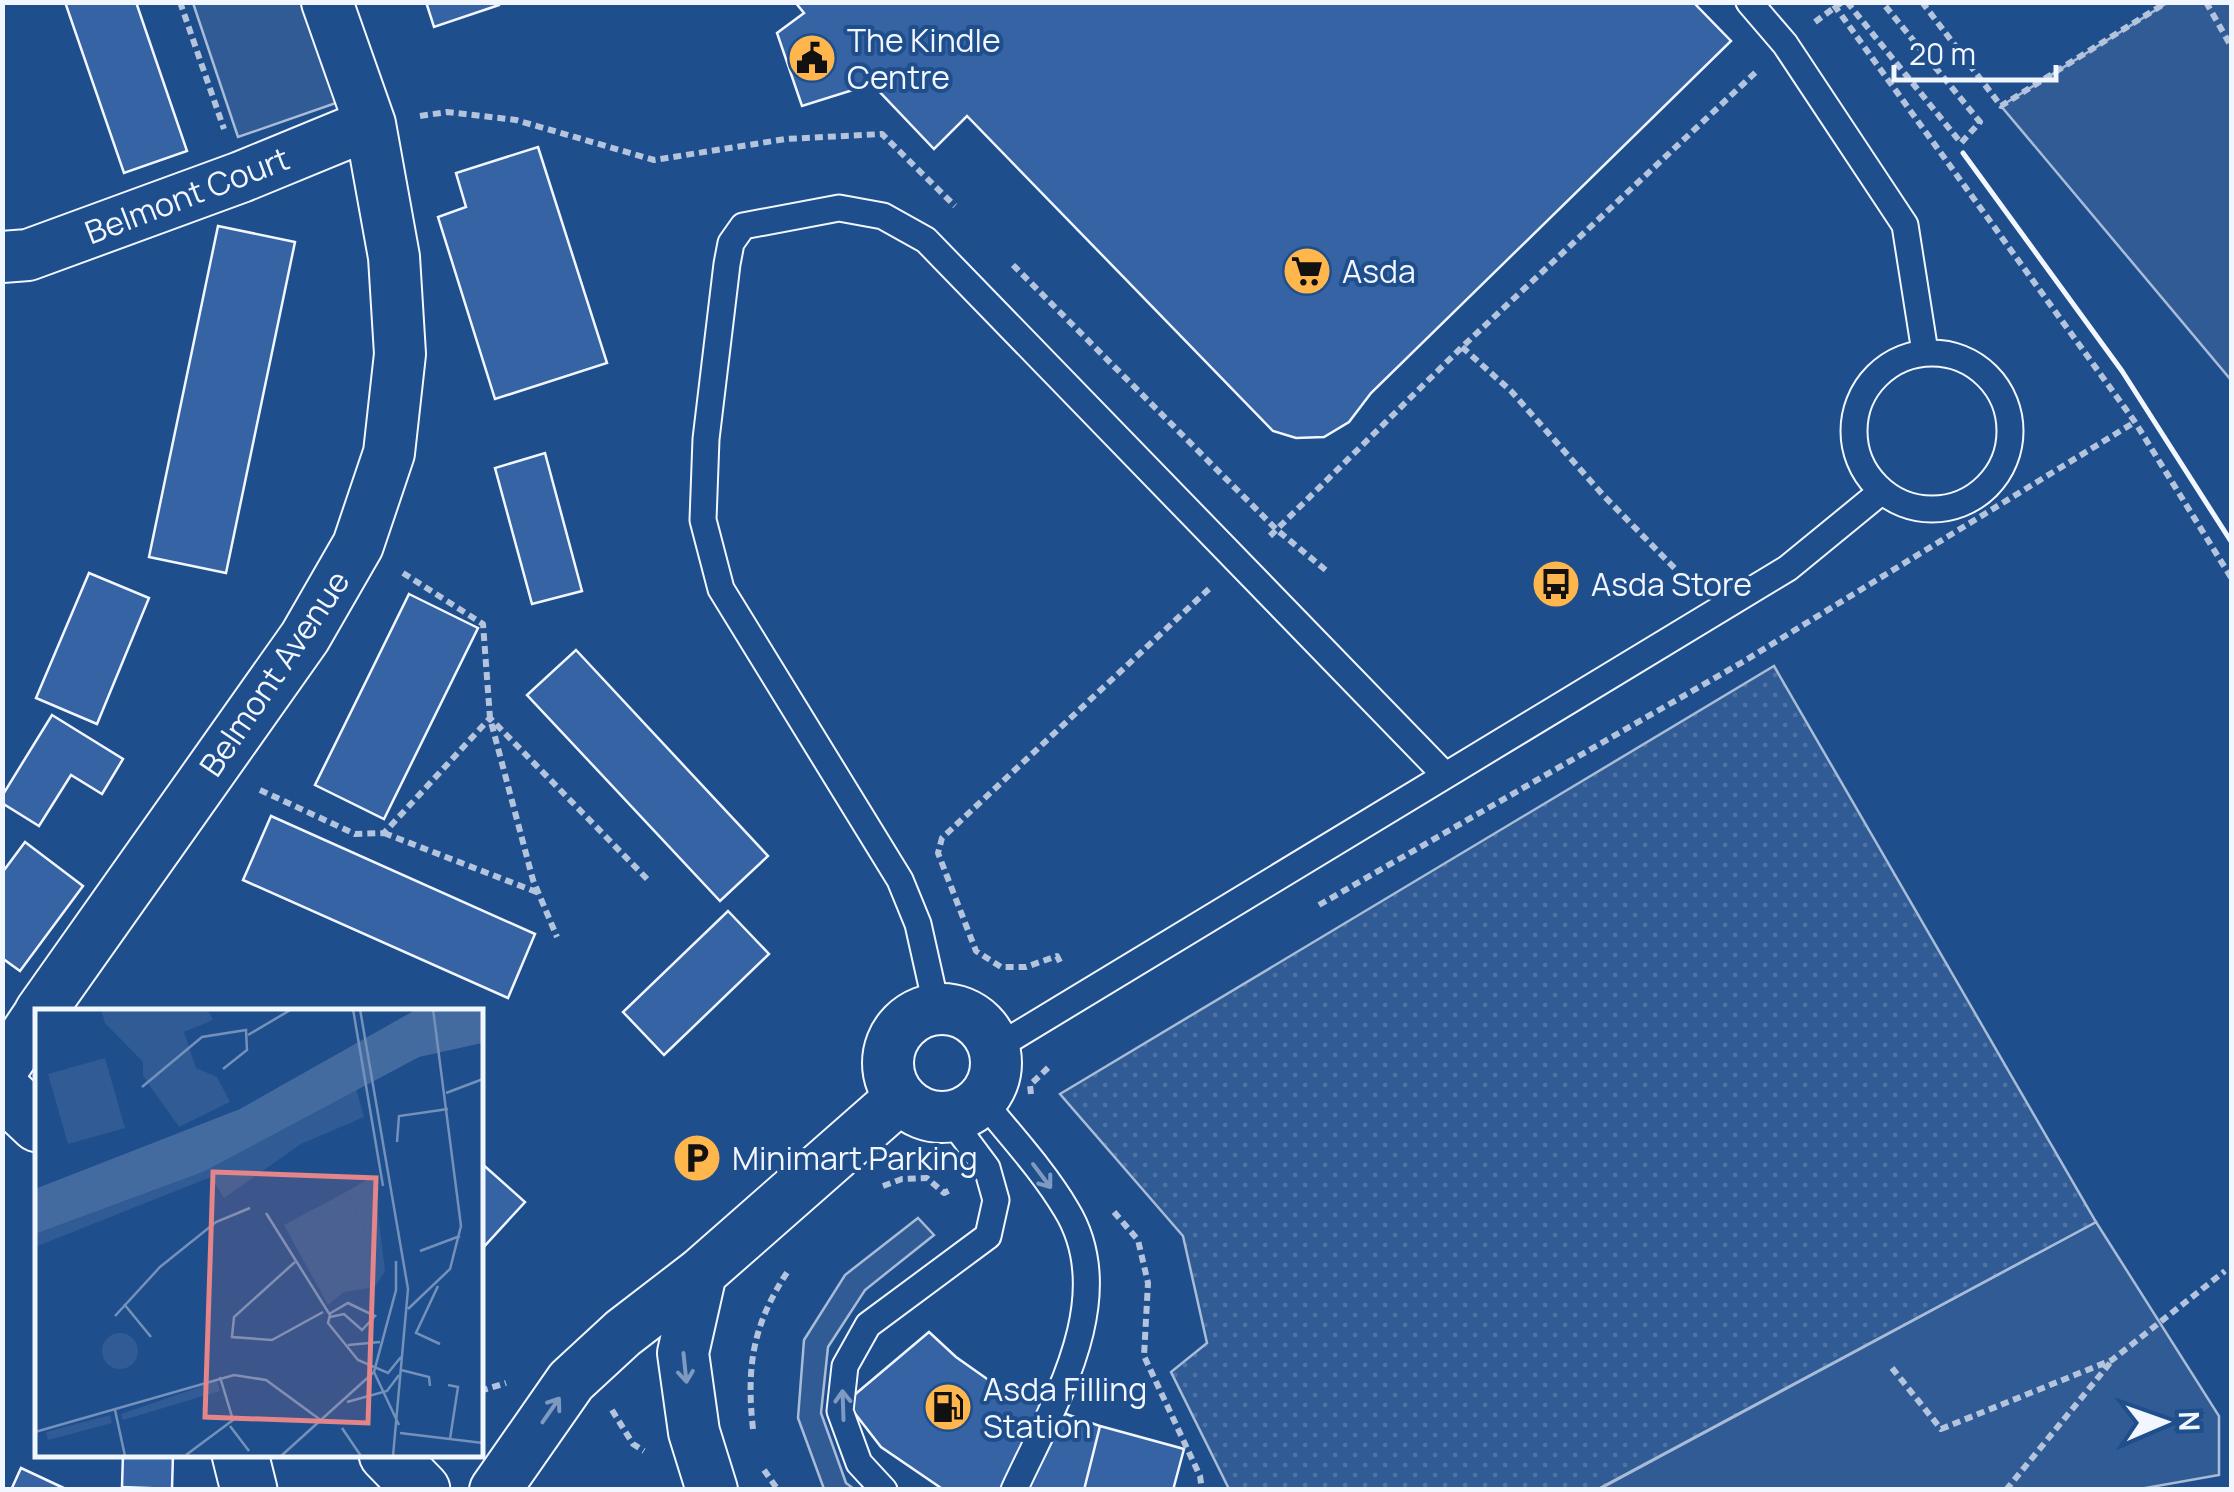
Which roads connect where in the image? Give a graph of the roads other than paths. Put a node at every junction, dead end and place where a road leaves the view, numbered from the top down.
1 (327, 2) edge
2 (1749, 2) edge
3 (370, 124) junction
4 (2, 257) edge
5 (1925, 352) junction
6 (1882, 492) junction
7 (1445, 775) junction
8 (43, 1009) edge
9 (938, 1009) junction
10 (35, 1020) edge
11 (994, 1048) junction
12 (2, 1070) edge
13 (2, 1090) edge
14 (900, 1098) junction
15 (966, 1108) junction
16 (35, 1121) edge
17 (701, 1272) junction
18 (241, 1457) edge
19 (390, 1457) edge
20 (710, 1482) edge
21 (248, 1490) edge
22 (422, 1490) edge
23 (495, 1490) edge
24 (884, 1490) edge
25 (1014, 1490) edge

1 - 3 street, Belmont Avenue
2 - 5 lane
3 - 4 street, Belmont Court
3 - 8 street, Belmont Avenue
5 - 6 lane
5 - 6 lane
6 - 7 lane
7 - 9 lane
7 - 11 lane
9 - 11 street
9 - 14 street
10 - 12 street, Belmont Avenue
11 - 15 street
13 - 16 highway
14 - 15 street
14 - 17 street
24 -> 15 lane
15 -> 25 lane
17 -> 20 street
23 -> 17 street
18 - 21 highway
19 - 22 highway

